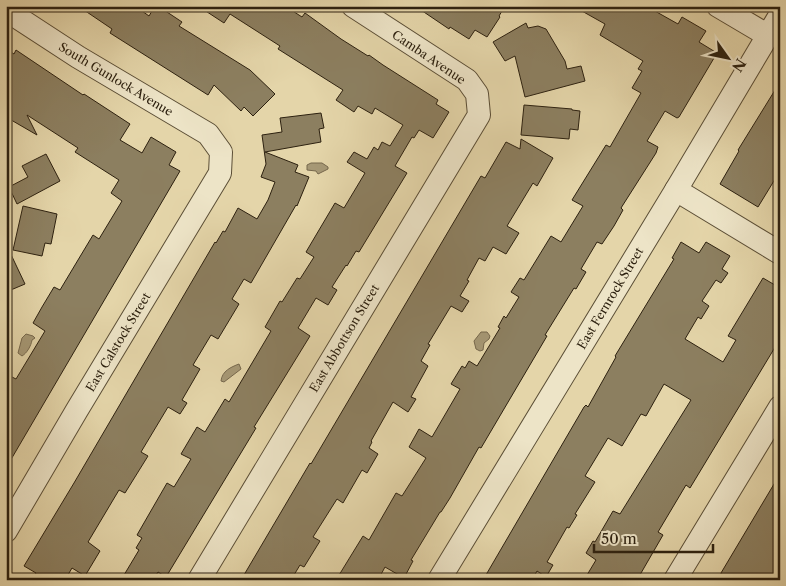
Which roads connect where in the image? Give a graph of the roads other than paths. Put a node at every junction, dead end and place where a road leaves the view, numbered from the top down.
1 (353, 6) edge
2 (718, 6) edge
3 (6, 10) edge
4 (780, 15) edge
5 (768, 35) junction
6 (477, 94) joint
7 (222, 152) joint
8 (676, 190) junction
9 (780, 253) edge
10 (780, 407) edge
11 (6, 531) edge
12 (199, 580) edge
13 (439, 580) edge
14 (675, 580) edge

1 - 6 street, Camba Avenue
2 - 5 street
3 - 7 street, South Gunlock Avenue
4 - 5 street, East Fernrock Street
5 - 8 street, East Fernrock Street
6 - 12 street, East Abbottson Street
7 - 11 street, East Calstock Street
8 - 9 street
8 - 13 street, East Fernrock Street
10 - 14 street

